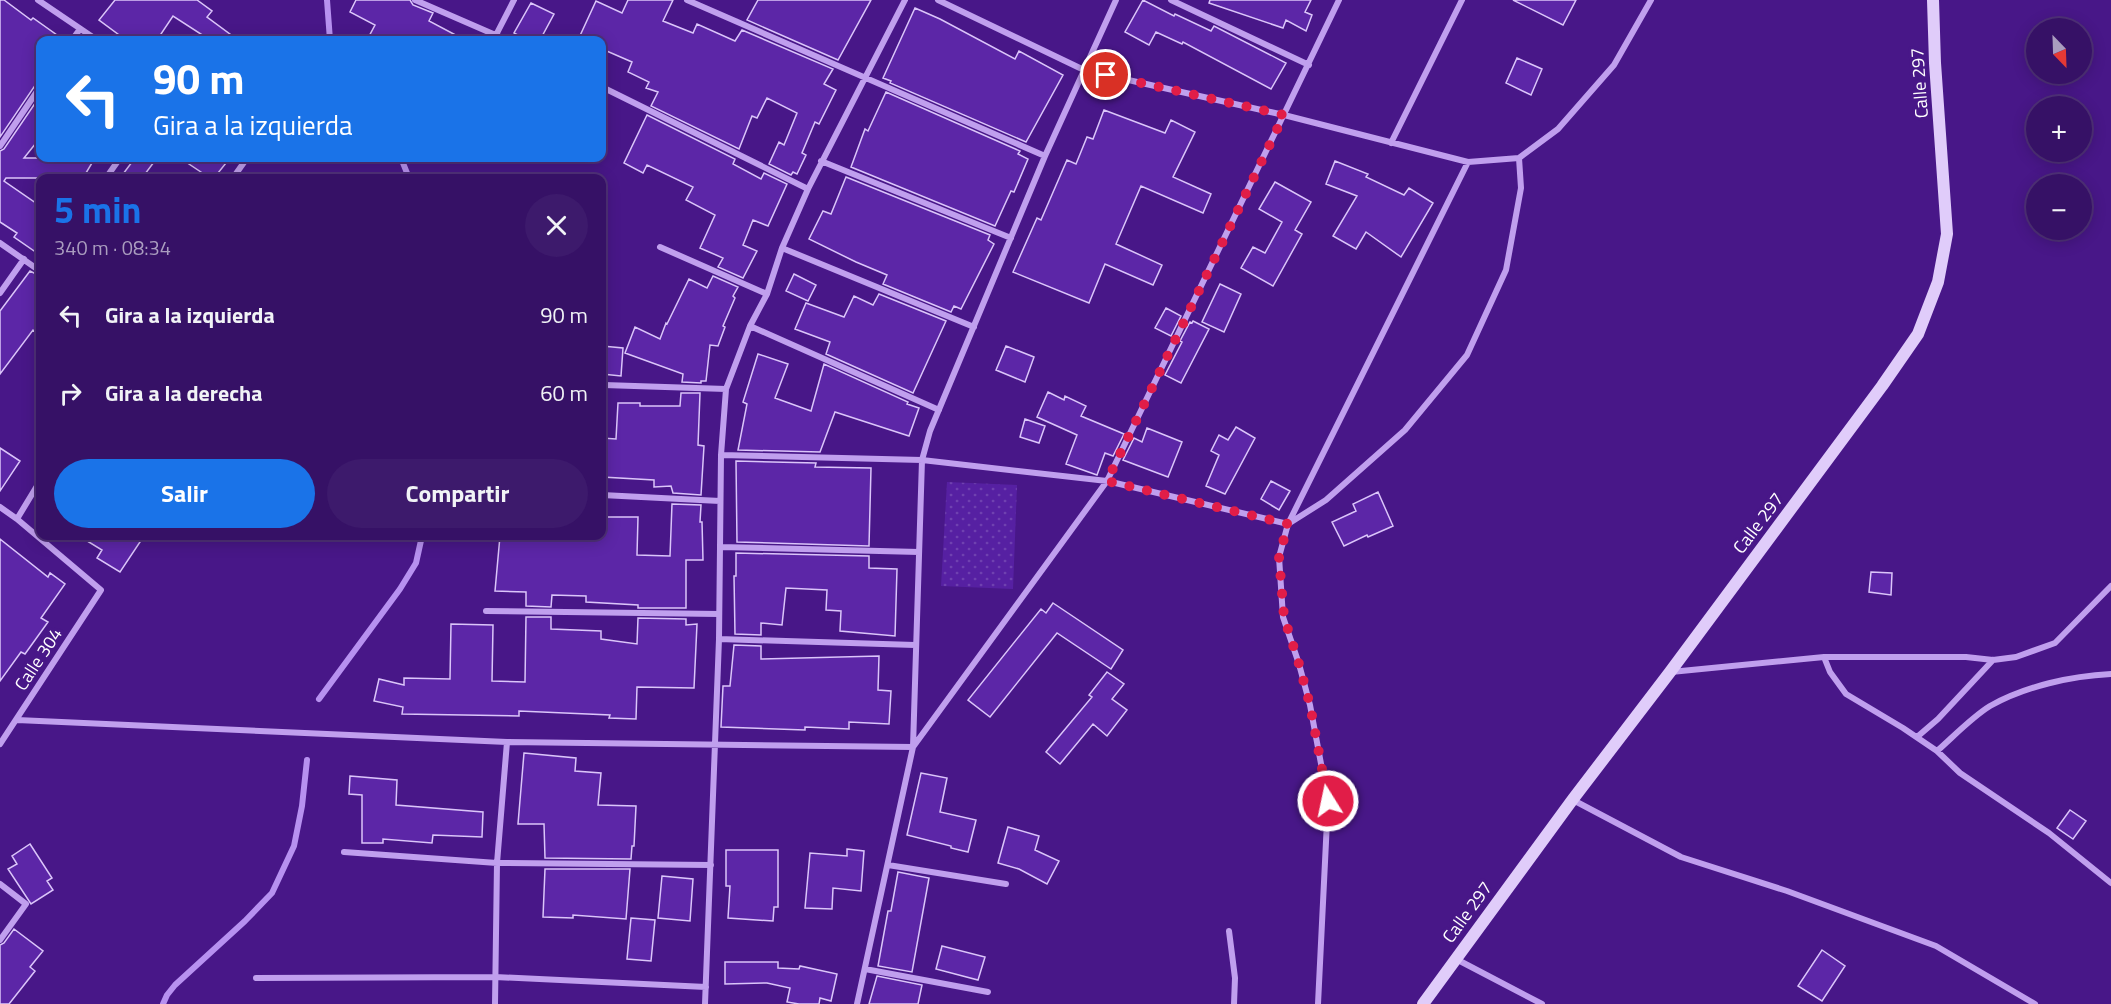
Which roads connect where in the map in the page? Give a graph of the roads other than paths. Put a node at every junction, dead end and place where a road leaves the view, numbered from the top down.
1 (38, 0) edge
2 (415, 0) edge
3 (514, 0) edge
4 (687, 0) edge
5 (905, 0) edge
6 (938, 0) edge
7 (1116, 0) edge
8 (1171, 0) edge
9 (1339, 0) edge
10 (1462, 0) edge
11 (1651, 0) edge
12 (1933, 0) edge
13 (80, 29) junction
14 (496, 35) joint
15 (75, 36) edge
16 (91, 36) edge
17 (1309, 65) junction
18 (1084, 70) junction
19 (865, 79) junction
20 (606, 89) edge
21 (36, 93) edge
22 (1284, 115) junction
23 (1390, 142) junction
24 (0, 146) edge
25 (1045, 156) junction
26 (1519, 158) junction
27 (821, 161) junction
28 (1468, 162) junction
29 (808, 189) junction
30 (1011, 238) junction
31 (0, 243) edge
32 (660, 247) dead end
33 (782, 248) junction
34 (24, 259) junction
35 (36, 268) edge
36 (0, 293) edge
37 (767, 294) junction
38 (750, 326) junction
39 (974, 327) junction
40 (606, 386) edge
41 (726, 389) junction
42 (939, 410) junction
43 (721, 455) junction
44 (922, 460) junction
45 (1107, 481) junction
46 (36, 488) edge
47 (606, 495) edge
48 (720, 501) junction
49 (0, 507) edge
50 (17, 519) junction
51 (1288, 524) junction
52 (36, 535) edge
53 (42, 540) edge
54 (720, 547) junction
55 (919, 552) junction
56 (2111, 586) edge
57 (486, 611) dead end
58 (719, 614) junction
59 (719, 639) junction
60 (915, 645) junction
61 (1824, 657) junction
62 (1993, 660) junction
63 (1670, 672) junction
64 (2111, 674) edge
65 (17, 720) junction
66 (1917, 737) junction
67 (507, 742) junction
68 (714, 743) junction
69 (0, 744) edge
70 (913, 747) junction
71 (1937, 752) junction
72 (1573, 800) junction
73 (344, 852) dead end
74 (497, 863) junction
75 (711, 865) junction
76 (888, 865) junction
77 (2111, 883) edge
78 (0, 884) edge
79 (1006, 884) dead end
80 (1229, 931) dead end
81 (0, 940) edge
82 (1456, 959) junction
83 (865, 969) junction
84 (495, 977) junction
85 (256, 978) dead end
86 (706, 987) junction
87 (988, 992) dead end
88 (495, 1004) edge
89 (705, 1004) edge
90 (857, 1004) edge
91 (1233, 1004) edge
92 (1318, 1004) edge
93 (1423, 1004) edge
94 (1542, 1004) edge
95 (2035, 1004) edge

1 - 13 street
2 - 14 street
3 - 14 street
4 - 19 street
5 - 19 street
6 - 18 street
7 - 18 street
8 - 17 street
9 - 17 street
10 - 23 street
11 - 26 street
12 - 63 street, Calle 297
13 - 15 street
13 - 16 street
17 - 22 street
18 - 22 street
18 - 25 street
19 - 25 street
19 - 27 street
20 - 29 street
21 - 24 street
22 - 23 street
22 - 45 street
23 - 28 street
25 - 30 street
26 - 28 street
26 - 51 street
27 - 29 street
27 - 30 street
28 - 51 street
29 - 33 street
30 - 39 street
31 - 34 street
32 - 37 street
33 - 37 street
33 - 39 street
34 - 35 street
34 - 36 street
37 - 38 street
38 - 41 street
38 - 42 street
39 - 42 street
40 - 41 street
41 - 43 street
42 - 44 street
43 - 44 street
43 - 48 street
44 - 45 street
44 - 55 street
45 - 51 street
45 - 70 street
46 - 50 street
47 - 48 street
48 - 54 street
49 - 50 street
50 - 52 street, Calle 304
51 - 92 street
53 - 65 street, Calle 304
54 - 55 street
54 - 58 street
55 - 60 street
56 - 62 street
57 - 58 street
58 - 59 street
59 - 60 street
59 - 68 street
60 - 70 street
61 - 62 street
61 - 63 street
61 - 66 street
62 - 66 street
63 - 72 street, Calle 297
64 - 71 street
65 - 67 street
65 - 69 street, Calle 304
66 - 71 street
67 - 68 street
67 - 74 street
68 - 70 street
68 - 75 street
70 - 76 street
71 - 77 street
72 - 82 street, Calle 297
72 - 95 street
73 - 74 street
74 - 75 street
74 - 84 street
75 - 86 street
76 - 79 street
76 - 83 street
78 - 81 street
80 - 91 street
82 - 93 street, Calle 297
82 - 94 street
83 - 87 street
83 - 90 street
84 - 85 street
84 - 86 street
84 - 88 street
86 - 89 street

